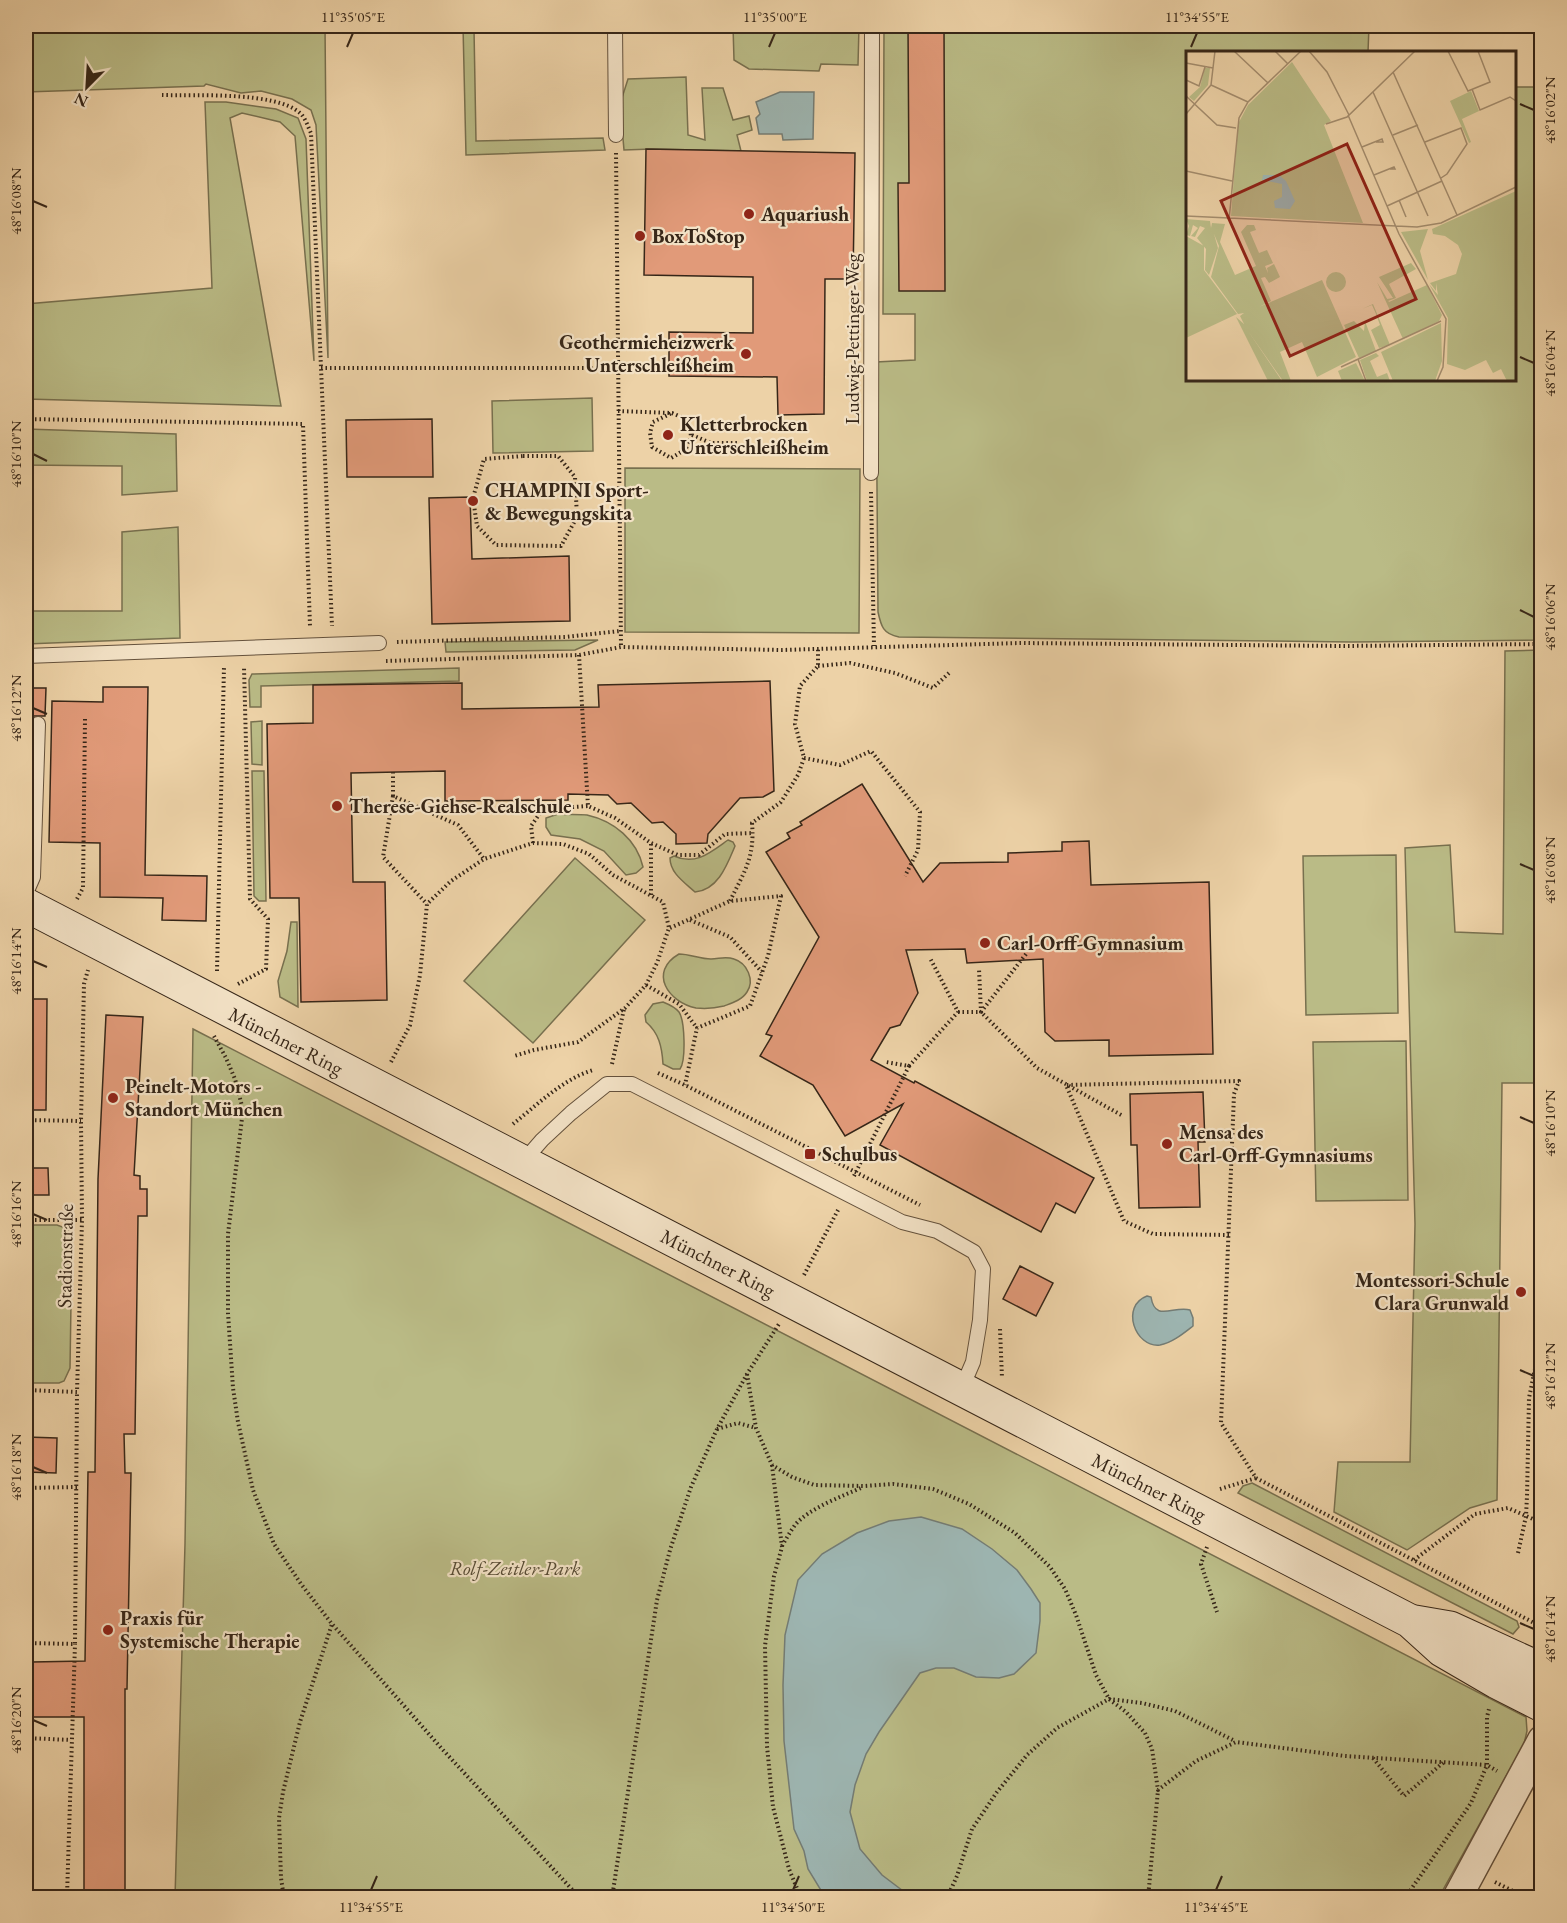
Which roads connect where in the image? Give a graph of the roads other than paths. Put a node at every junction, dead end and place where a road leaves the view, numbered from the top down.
1 (615, 26) edge
2 (872, 26) edge
3 (616, 135) road end
4 (871, 473) road end
5 (379, 643) road end
6 (26, 656) edge
7 (38, 724) dead end
8 (26, 893) edge
9 (26, 905) edge
10 (522, 1163) junction
11 (961, 1390) junction
12 (1410, 1621) junction
13 (1542, 1670) edge
14 (1542, 1705) edge
15 (1542, 1740) edge
16 (1457, 1898) edge

1 - 3 lane
2 - 4 lane, Ludwig-Pettinger-Weg
5 - 6 lane
7 - 8 lane
9 - 10 main road, Münchner Ring
10 - 11 main road, Münchner Ring
10 - 11 lane
11 - 12 main road, Münchner Ring
12 - 13 main road, Münchner Ring
12 - 14 main road, Münchner Ring
15 - 16 street

